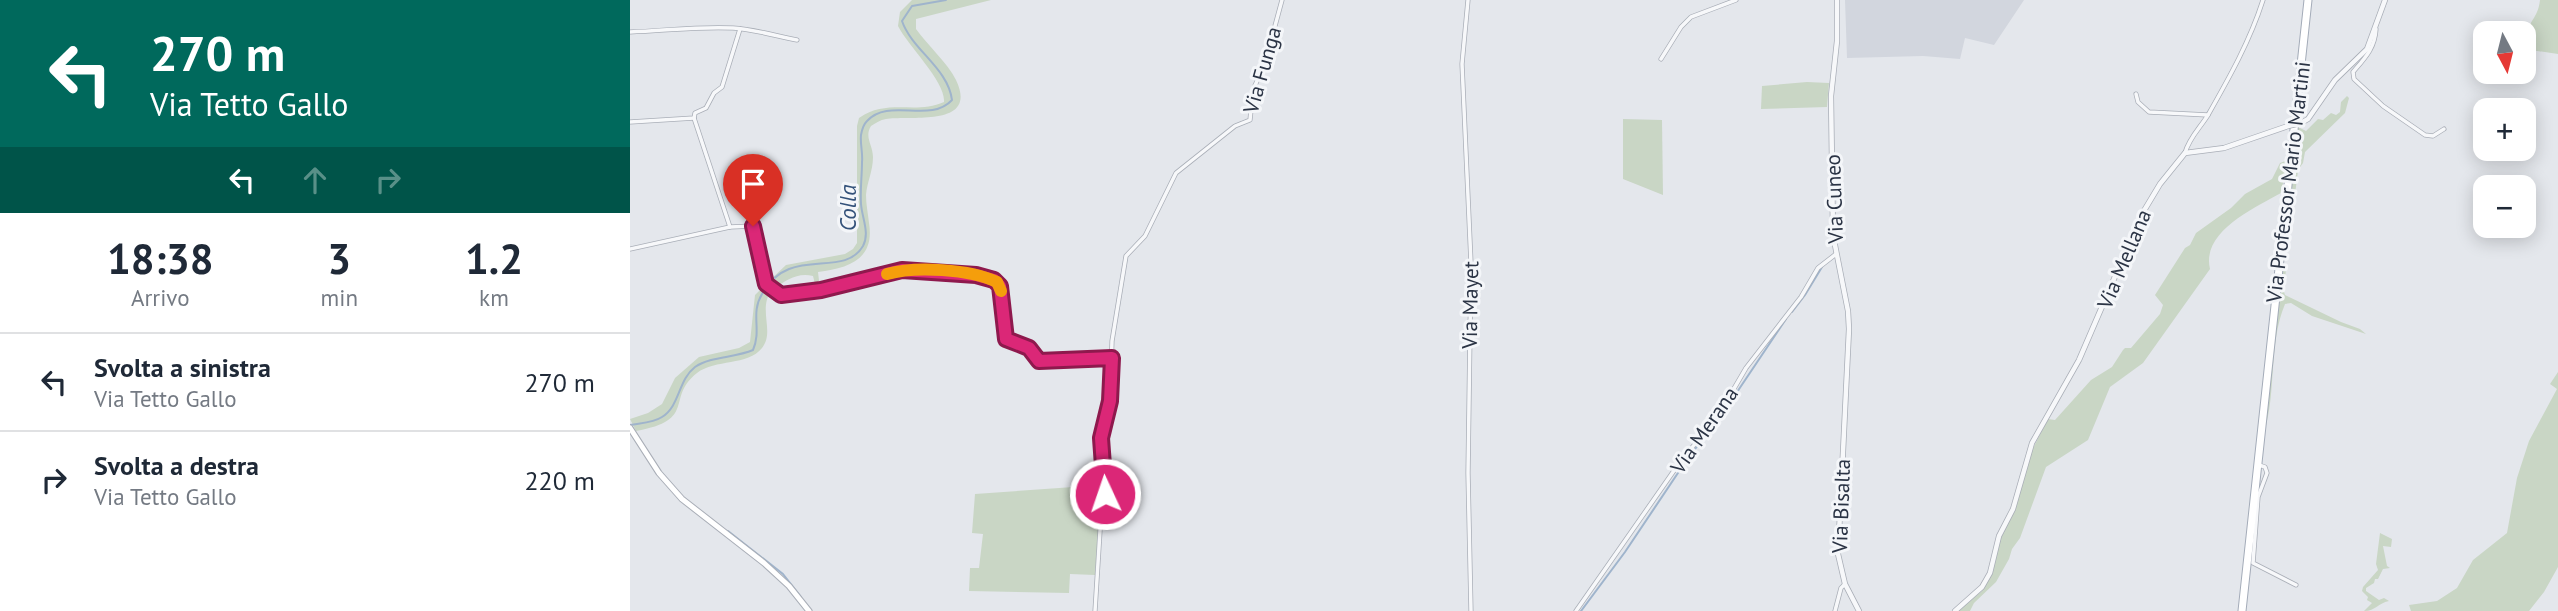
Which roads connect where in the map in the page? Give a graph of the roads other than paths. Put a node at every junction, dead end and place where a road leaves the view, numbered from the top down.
1 (1282, 0) edge
2 (1468, 0) edge
3 (1736, 0) edge
4 (1837, 0) edge
5 (2263, 0) edge
6 (2308, 0) edge
7 (2385, 0) edge
8 (2376, 24) junction
9 (740, 29) junction
10 (630, 32) edge
11 (797, 40) dead end
12 (1661, 60) dead end
13 (2136, 94) dead end
14 (2208, 115) junction
15 (694, 118) junction
16 (630, 122) edge
17 (2444, 129) dead end
18 (2185, 153) junction
19 (730, 227) junction
20 (630, 249) edge
21 (1836, 254) junction
22 (1112, 358) junction
23 (1846, 398) joint
24 (631, 429) edge
25 (2257, 465) junction
26 (1845, 584) junction
27 (2296, 584) dead end
28 (809, 611) edge
29 (1095, 611) edge
30 (1471, 611) edge
31 (1576, 611) edge
32 (1835, 611) edge
33 (1859, 611) edge
34 (1955, 611) edge
35 (2242, 611) edge

1 - 22 street, Via Funga
2 - 30 street, Via Mayet
3 - 12 street
4 - 21 street, Via Cuneo
5 - 14 street
6 - 25 main road, Via Professor Mario Martini
7 - 8 street
8 - 17 street
8 - 18 street, bridge
9 - 10 street
9 - 11 street
9 - 15 street
13 - 14 street
14 - 18 street
15 - 16 street
15 - 19 street
18 - 34 street, Via Mellana
19 - 20 street
19 - 22 street
21 - 23 street, Via Cuneo
21 - 31 street, Via Merana
22 - 29 street, Via Funga
23 - 26 street, Via Bisalta
24 - 28 main road
25 - 27 street
25 - 35 main road, Via Professor Mario Martini
26 - 32 street
26 - 33 street, Via Bisalta

